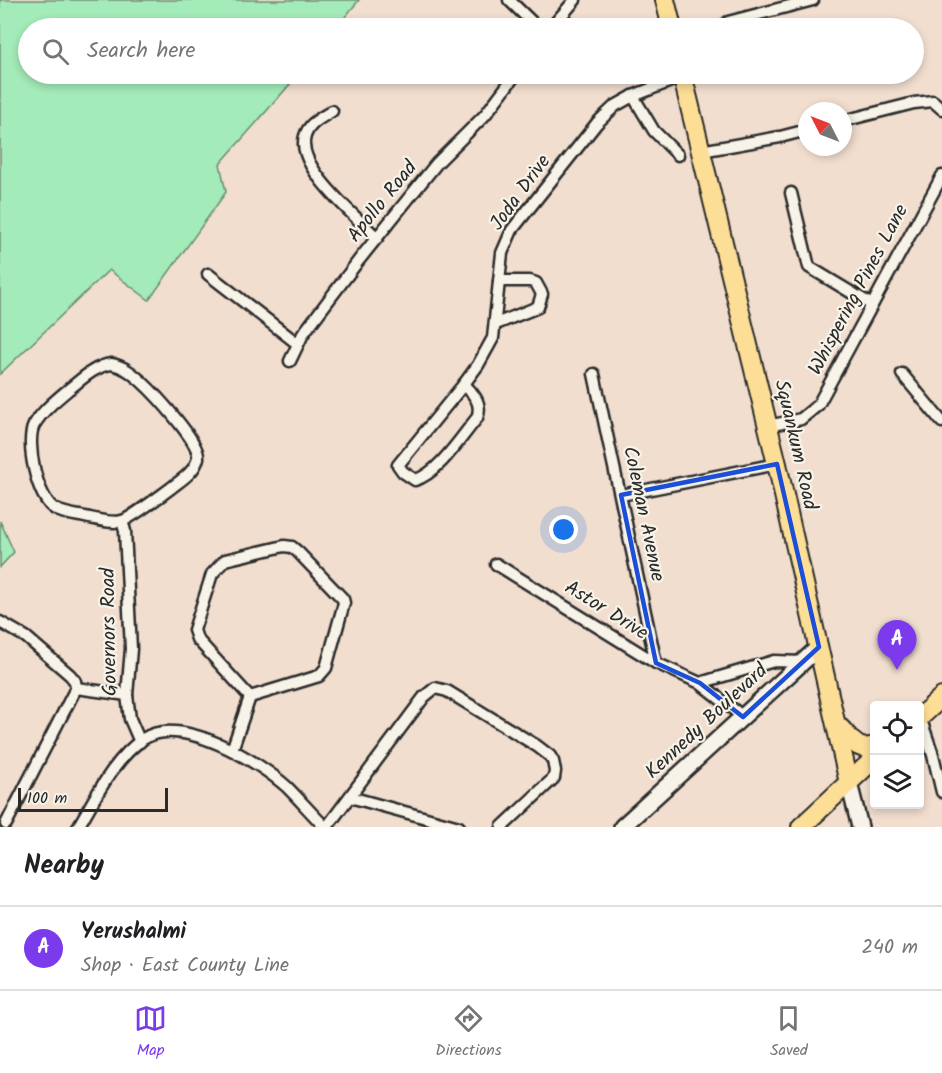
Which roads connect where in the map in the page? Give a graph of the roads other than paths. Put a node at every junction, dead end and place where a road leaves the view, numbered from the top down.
1 (509, 0) edge
2 (575, 0) edge
3 (665, 0) edge
4 (813, 0) edge
5 (528, 18) edge
6 (560, 18) edge
7 (670, 18) edge
8 (743, 18) edge
9 (508, 84) edge
10 (661, 84) edge
11 (687, 84) edge
12 (633, 96) junction
13 (942, 109) edge
14 (332, 111) dead end
15 (852, 119) edge
16 (798, 132) edge
17 (701, 151) junction
18 (678, 155) dead end
19 (942, 176) edge
20 (791, 193) dead end
21 (377, 238) junction
22 (208, 274) dead end
23 (499, 281) junction
24 (872, 305) junction
25 (496, 324) junction
26 (298, 344) junction
27 (290, 362) dead end
28 (594, 374) dead end
29 (902, 374) dead end
30 (464, 384) junction
31 (942, 422) edge
32 (768, 426) junction
33 (777, 464) junction
34 (621, 495) junction
35 (122, 521) junction
36 (496, 564) dead end
37 (0, 622) edge
38 (819, 647) junction
39 (802, 662) junction
40 (656, 663) junction
41 (700, 683) junction
42 (76, 688) junction
43 (128, 695) junction
44 (250, 697) junction
45 (942, 697) edge
46 (924, 713) edge
47 (743, 717) junction
48 (836, 724) junction
49 (924, 729) edge
50 (140, 742) junction
51 (870, 747) edge
52 (232, 750) junction
53 (870, 763) edge
54 (849, 783) junction
55 (942, 792) edge
56 (350, 796) junction
57 (8, 824) edge
58 (78, 827) edge
59 (326, 827) edge
60 (459, 827) edge
61 (502, 827) edge
62 (622, 827) edge
63 (801, 827) edge
64 (860, 827) edge

1 - 5 street
2 - 6 street
3 - 7 main road
4 - 8 street
9 - 21 street, Apollo Road
10 - 12 street, Joda Drive
11 - 17 main road, Squankum Road
12 - 18 street
12 - 23 street, Joda Drive
13 - 15 street
14 - 21 street
16 - 17 street
17 - 32 main road, Squankum Road
19 - 24 street, Whispering Pines Lane
20 - 24 street
21 - 26 street, Apollo Road
22 - 26 street
23 - 25 street, Joda Drive
23 - 25 street
24 - 32 street, Whispering Pines Lane
25 - 30 street, Joda Drive
26 - 27 street, Apollo Road
28 - 34 street, Coleman Avenue
29 - 31 street
30 - 30 street, Joda Drive
32 - 33 main road, Squankum Road
33 - 34 street
33 - 38 main road, Squankum Road
34 - 40 street, Coleman Avenue
35 - 35 street
35 - 43 street, Governors Road
36 - 40 street, Astor Drive
37 - 42 street
38 - 39 street, Kennedy Boulevard
38 - 48 main road, Squankum Road
39 - 41 street
39 - 47 street, Kennedy Boulevard
40 - 41 street, Astor Drive
41 - 47 street, Astor Drive
42 - 43 street
42 - 57 street
43 - 50 street, Governors Road
44 - 44 street
44 - 52 street
45 - 46 main road
47 - 62 street, Kennedy Boulevard
48 - 51 main road
48 - 54 main road, Squankum Road
49 - 55 street
50 - 52 street
50 - 58 street
52 - 59 street
53 - 54 main road
54 - 63 main road
54 - 64 street, Squankum Road
56 - 59 street
56 - 60 street
56 - 61 street

